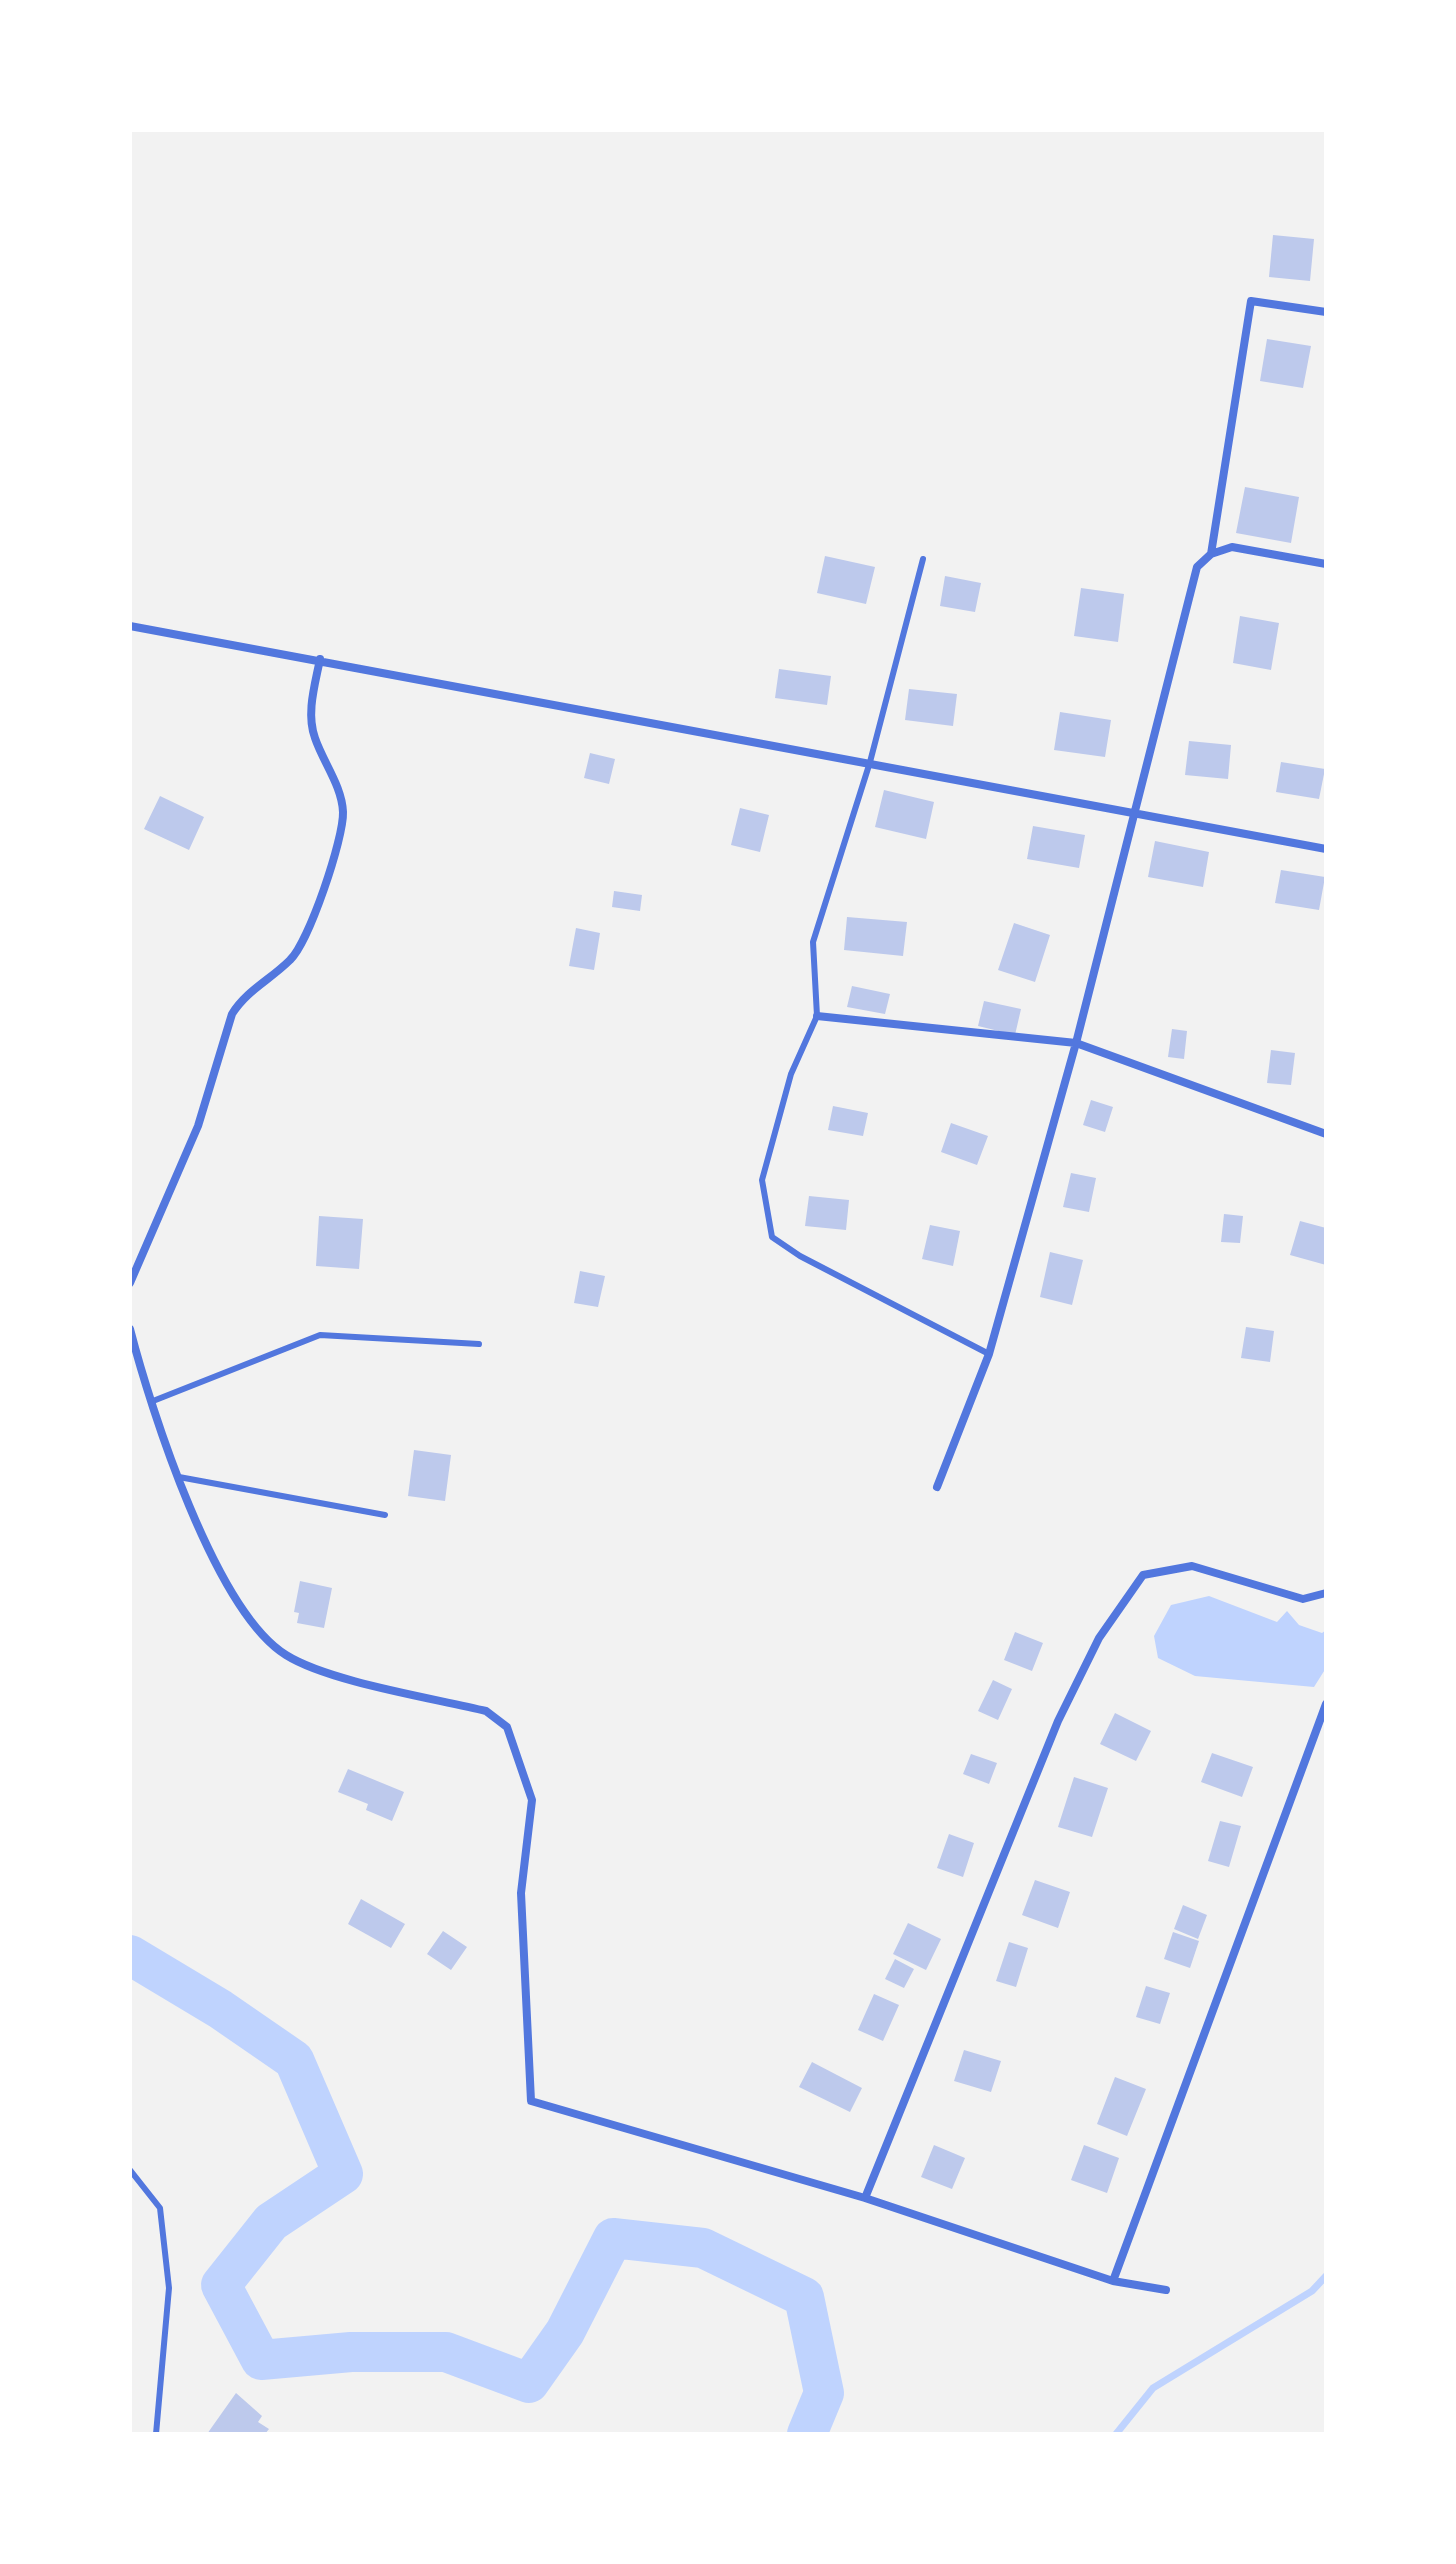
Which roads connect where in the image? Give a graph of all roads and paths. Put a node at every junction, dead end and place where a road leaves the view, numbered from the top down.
1 (1326, 312) edge
2 (1211, 554) junction
3 (923, 559) dead end
4 (1326, 564) edge
5 (130, 626) edge
6 (320, 659) junction
7 (870, 762) junction
8 (1132, 812) junction
9 (1326, 849) edge
10 (817, 1016) junction
11 (1076, 1043) junction
12 (1326, 1134) edge
13 (130, 1283) edge
14 (130, 1329) edge
15 (479, 1344) dead end
16 (989, 1354) junction
17 (153, 1401) junction
18 (179, 1477) junction
19 (937, 1487) dead end
20 (385, 1515) dead end
21 (1326, 1593) edge
22 (1326, 1704) edge
23 (130, 2170) edge
24 (865, 2198) junction
25 (1113, 2281) junction
26 (1166, 2290) dead end
27 (156, 2434) edge

1 - 2 street
2 - 4 street
2 - 8 street
3 - 7 lane
5 - 6 street
6 - 7 street
6 - 13 street
7 - 8 street
7 - 10 lane
8 - 9 street
8 - 11 street
10 - 11 street
10 - 16 lane
11 - 12 street
11 - 16 street
14 - 17 street
15 - 17 lane
16 - 19 street
17 - 18 street
18 - 20 lane
18 - 24 street
21 - 24 street
22 - 25 street
23 - 27 lane
24 - 25 street
25 - 26 street

